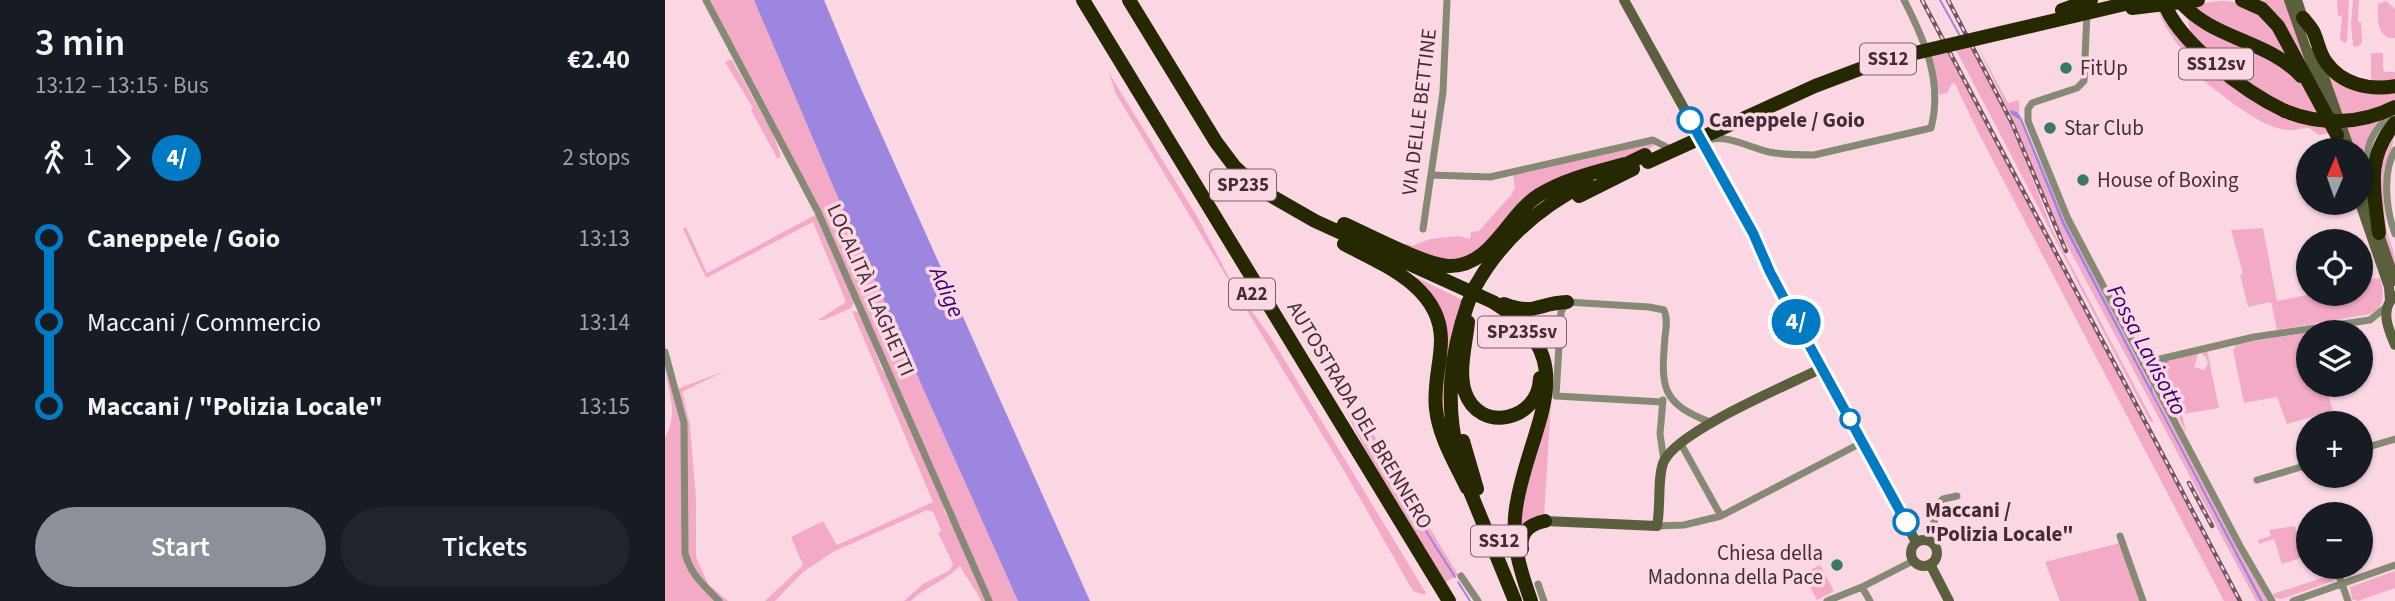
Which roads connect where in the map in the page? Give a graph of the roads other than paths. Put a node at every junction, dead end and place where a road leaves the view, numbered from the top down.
1 (706, 0) edge
2 (1074, 0) edge
3 (1083, 0) edge
4 (1120, 0) edge
5 (1129, 0) edge
6 (1447, 0) edge
7 (1624, 0) edge
8 (1903, 0) edge
9 (2089, 0) edge
10 (2109, 0) edge
11 (2141, 0) edge
12 (2163, 0) edge
13 (2179, 0) edge
14 (2198, 0) edge
15 (2242, 0) edge
16 (2289, 0) edge
17 (2298, 0) edge
18 (2061, 15) junction
19 (2303, 18) junction
20 (2309, 84) junction
21 (2395, 86) edge
22 (2395, 109) edge
23 (2395, 123) edge
24 (2337, 135) junction
25 (2338, 138) edge
26 (2346, 138) edge
27 (2371, 138) edge
28 (1700, 143) junction
29 (2395, 150) edge
30 (1647, 159) junction
31 (2373, 163) edge
32 (1625, 164) junction
33 (1431, 175) junction
34 (1288, 205) junction
35 (2373, 206) edge
36 (2364, 215) edge
37 (1316, 228) junction
38 (1423, 229) dead end
39 (2379, 233) joint
40 (2395, 234) edge
41 (2395, 282) edge
42 (1479, 289) junction
43 (2390, 300) edge
44 (1493, 302) junction
45 (1567, 302) junction
46 (1471, 305) junction
47 (2370, 320) edge
48 (2373, 321) edge
49 (1468, 322) junction
50 (2389, 330) junction
51 (2296, 331) edge
52 (2395, 345) edge
53 (665, 352) edge
54 (2143, 363) junction
55 (1822, 368) junction
56 (1667, 393) junction
57 (1662, 402) junction
58 (1710, 422) junction
59 (1660, 434) junction
60 (2395, 439) edge
61 (1863, 442) junction
62 (2373, 445) edge
63 (1678, 446) junction
64 (1664, 462) junction
65 (2296, 469) edge
66 (2257, 480) dead end
67 (1467, 488) junction
68 (1957, 495) dead end
69 (1721, 516) junction
70 (1545, 521) joint
71 (1657, 526) junction
72 (2120, 536) dead end
73 (1929, 541) junction
74 (1916, 542) junction
75 (1913, 561) junction
76 (1930, 564) junction
77 (2395, 565) edge
78 (1461, 576) dead end
79 (2340, 579) edge
80 (1538, 584) dead end
81 (2341, 584) junction
82 (1863, 587) junction
83 (1439, 593) edge
84 (719, 601) edge
85 (989, 601) edge
86 (1478, 601) edge
87 (1515, 601) edge
88 (1524, 601) edge
89 (1534, 601) edge
90 (1544, 601) edge
91 (1827, 601) edge
92 (1870, 601) edge
93 (1949, 601) edge
94 (2143, 601) edge
95 (2273, 601) edge
96 (2293, 601) edge
97 (2348, 601) edge

1 - 85 street, LOCALITÀ I LAGHETTI
2 - 83 highway, AUTOSTRADA DEL BRENNERO / A22
3 - 83 highway, AUTOSTRADA DEL BRENNERO / A22
4 - 37 highway, SP235
5 - 34 highway, SP235
6 - 33 street, VIA DELLE BETTINE
7 - 28 street
8 - 28 street
9 - 18 highway, bridge
9 - 54 street
10 - 18 highway, SS12, bridge
11 - 18 highway, SS12, bridge
12 - 22 highway, SS12sv, bridge
13 - 20 highway, SS12sv
14 - 18 highway, bridge
15 - 20 highway, SS12sv
16 - 24 street
17 - 19 street
18 - 30 highway, SS12, bridge
19 - 21 highway
19 - 26 street
20 - 24 highway, SS12sv
22 - 27 street
23 - 31 highway
24 - 25 street
28 - 33 street
28 - 55 street
29 - 40 street
30 - 32 highway, SS12
30 - 42 highway, SS12
32 - 34 highway
32 - 42 highway, SS12
33 - 38 street, VIA DELLE BETTINE
34 - 44 highway, SP235sv
35 - 39 highway
36 - 43 street
37 - 49 highway, SP235sv
37 - 67 highway
39 - 41 street
42 - 46 highway, SS12
43 - 47 street
43 - 50 street
44 - 45 highway
44 - 89 highway, SP235sv
45 - 56 street
45 - 57 street
46 - 49 highway, SS12
46 - 67 highway, SS12
48 - 50 street
49 - 88 highway, SS12
50 - 52 street
51 - 54 street
53 - 84 street
54 - 95 street
55 - 58 street
55 - 61 street
56 - 57 street
56 - 58 street
57 - 59 street
58 - 63 street
59 - 63 street
59 - 64 street
60 - 62 street
61 - 69 street
61 - 74 street
63 - 64 street
63 - 69 street
64 - 71 street
65 - 66 street
67 - 87 highway, SS12
68 - 73 street
69 - 71 street
70 - 71 street
70 - 89 highway
72 - 94 street
73 - 74 street
73 - 76 street
74 - 75 street
75 - 76 street
75 - 82 street
76 - 93 street
77 - 81 street
78 - 86 street
79 - 81 street
80 - 90 street
81 - 96 street
81 - 97 street
82 - 91 street
82 - 92 street

